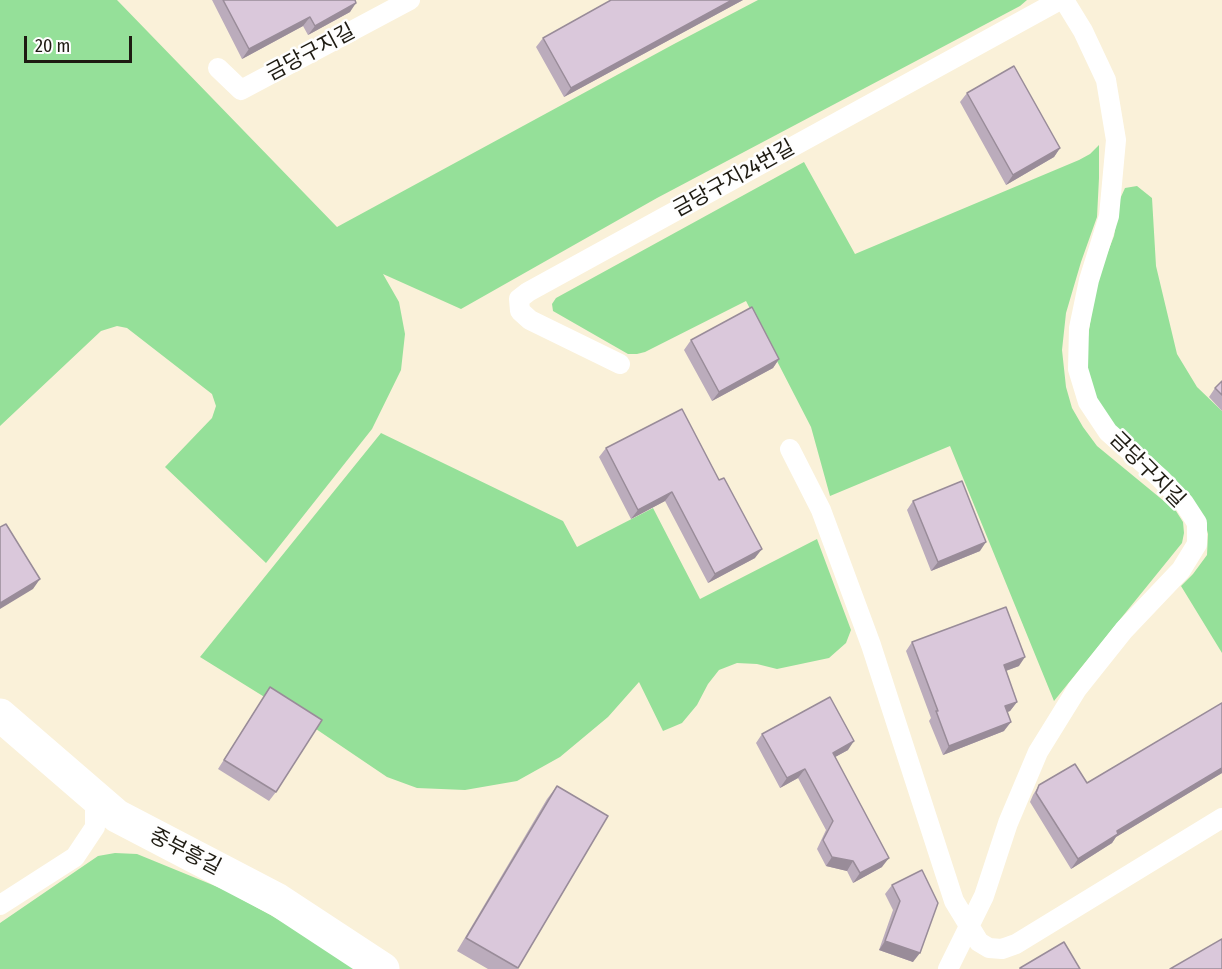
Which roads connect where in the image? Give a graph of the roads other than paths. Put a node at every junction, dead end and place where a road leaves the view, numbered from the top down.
1 (410, 0) edge
2 (1062, 0) edge
3 (218, 68) dead end
4 (620, 364) dead end
5 (790, 449) dead end
6 (0, 715) edge
7 (95, 798) junction
8 (1222, 818) edge
9 (0, 905) edge
10 (969, 927) junction
11 (383, 969) edge
12 (948, 969) edge

1 - 3 lane, 금당구지길
2 - 4 lane, 금당구지24번길
2 - 10 lane, 금당구지길
5 - 10 lane
6 - 7 street, 중부흥길
7 - 9 lane
7 - 11 street, 중부흥길
8 - 10 lane
10 - 12 lane, 금당구지길

